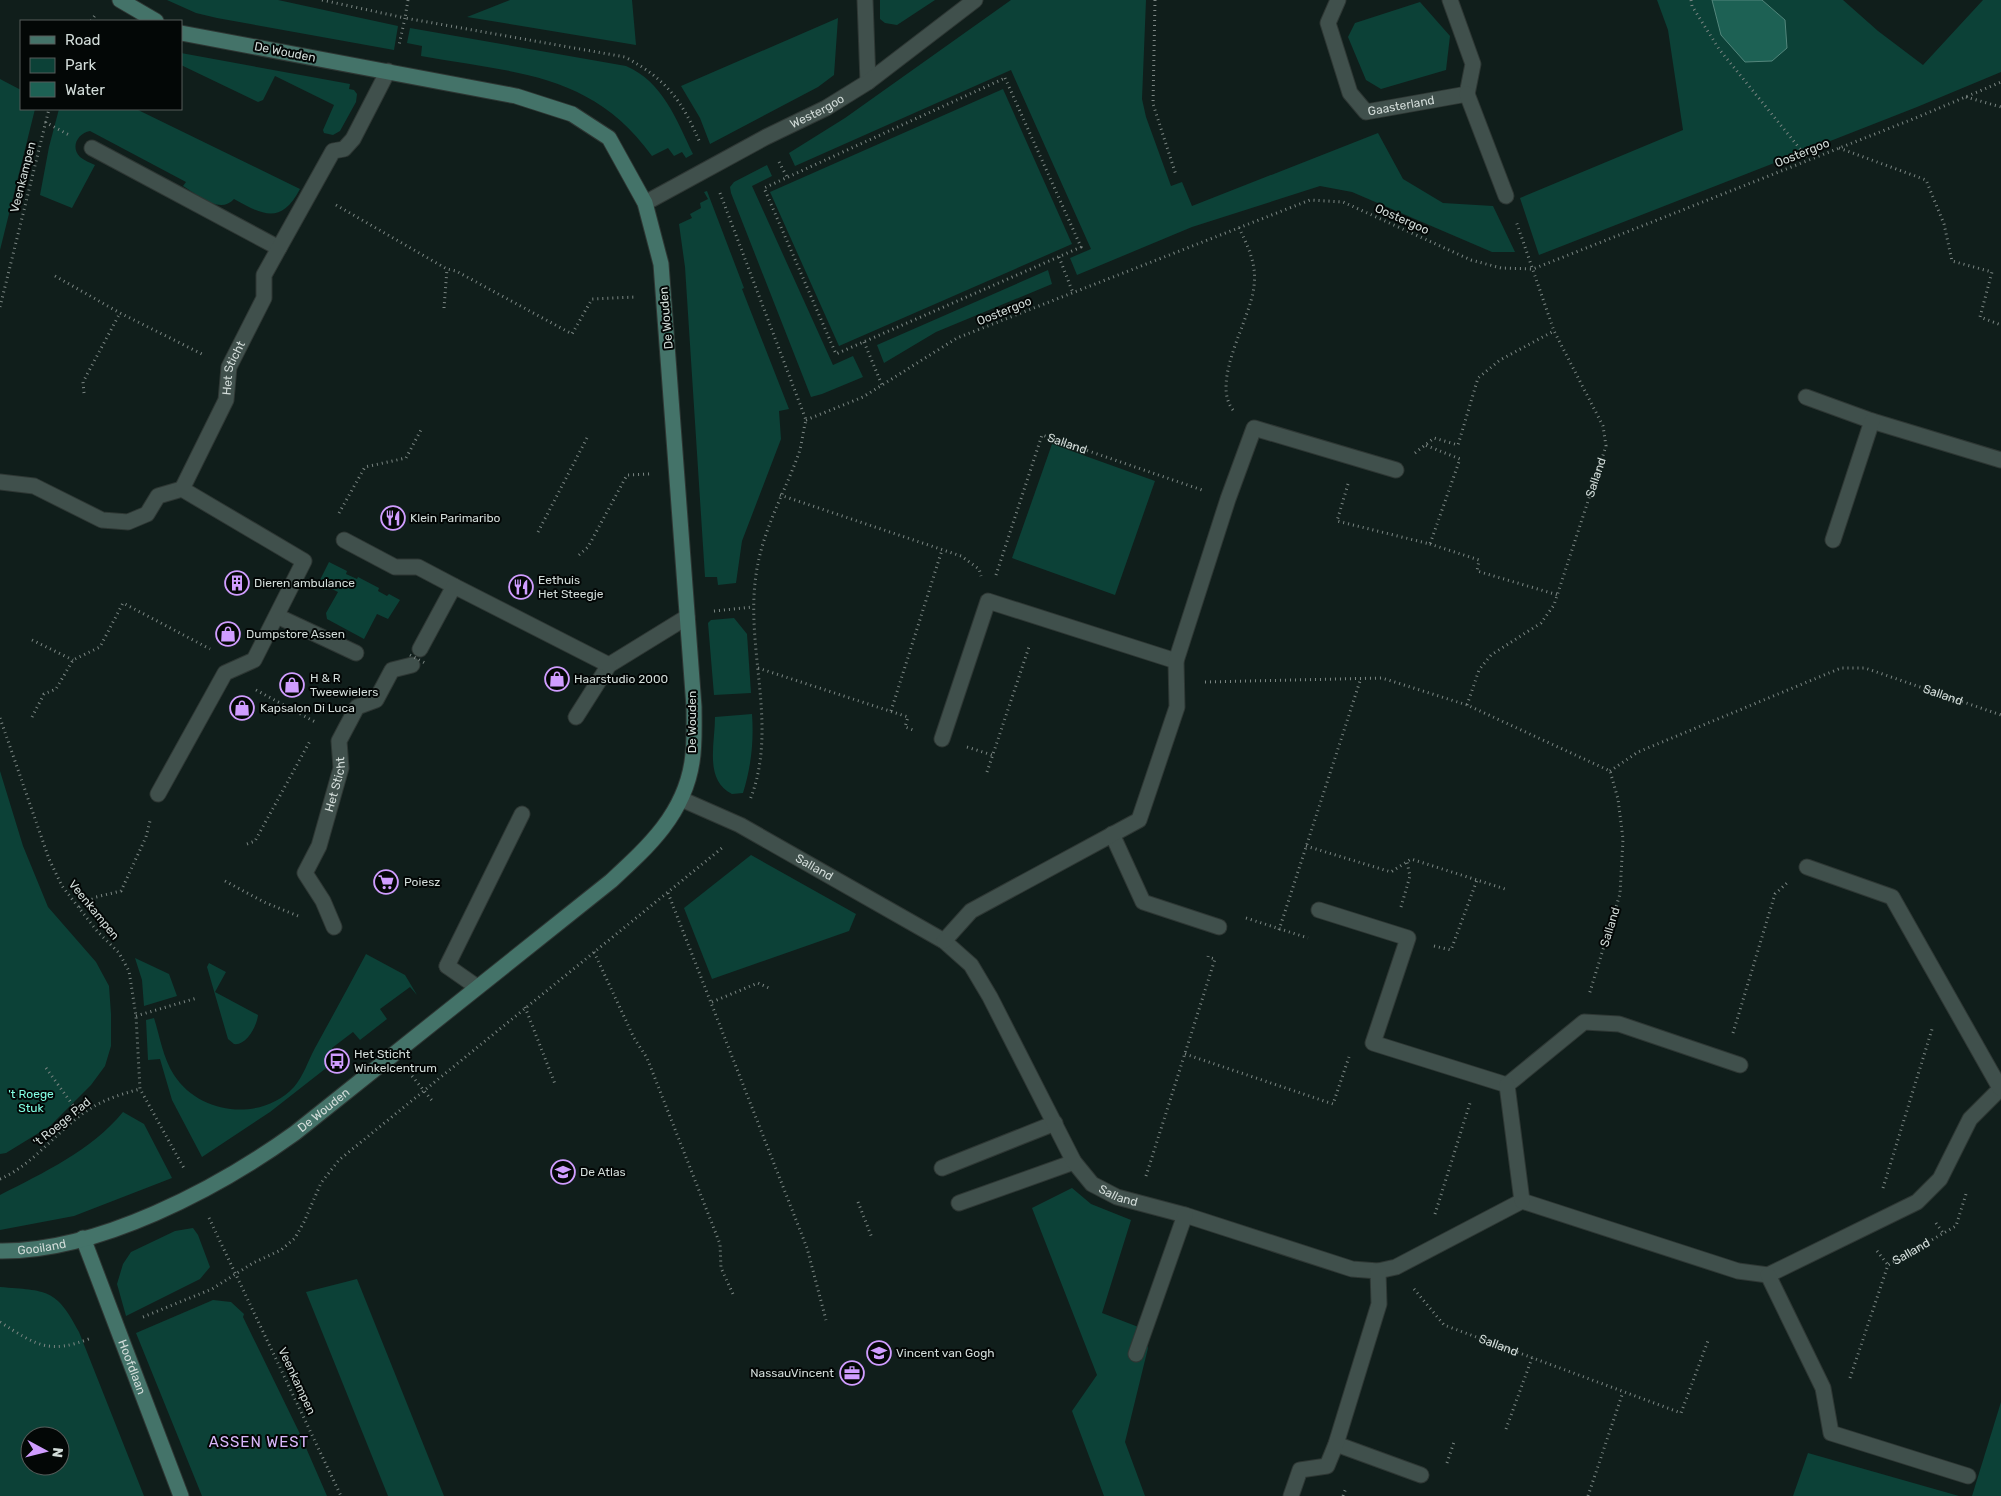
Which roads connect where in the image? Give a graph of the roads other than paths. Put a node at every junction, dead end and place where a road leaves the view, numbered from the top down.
1 (120, 0) edge
2 (865, 0) edge
3 (975, 0) edge
4 (1340, 0) edge
5 (1450, 0) edge
6 (154, 20) edge
7 (182, 33) edge
8 (388, 71) junction
9 (868, 82) junction
10 (1467, 94) junction
11 (92, 148) dead end
12 (1506, 196) road end
13 (645, 203) junction
14 (279, 248) junction
15 (1806, 397) dead end
16 (1872, 421) junction
17 (2001, 460) edge
18 (1396, 470) road end
19 (0, 482) edge
20 (182, 488) junction
21 (344, 540) road end
22 (1833, 540) dead end
23 (454, 586) junction
24 (278, 616) junction
25 (687, 617) junction
26 (356, 653) dead end
27 (1176, 660) junction
28 (609, 665) junction
29 (576, 718) dead end
30 (942, 739) road end
31 (158, 794) road end
32 (681, 800) junction
33 (522, 814) dead end
34 (1112, 834) junction
35 (1807, 867) road end
36 (1319, 910) road end
37 (334, 927) dead end
38 (1219, 928) road end
39 (944, 941) junction
40 (477, 987) junction
41 (1740, 1065) dead end
42 (1507, 1085) junction
43 (2000, 1088) edge
44 (1055, 1123) junction
45 (1074, 1162) junction
46 (942, 1168) dead end
47 (1522, 1201) junction
48 (959, 1203) dead end
49 (1185, 1216) junction
50 (83, 1238) junction
51 (0, 1251) edge
52 (1378, 1271) junction
53 (1768, 1275) junction
54 (1136, 1354) dead end
55 (1336, 1444) junction
56 (1421, 1475) dead end
57 (1968, 1476) dead end
58 (181, 1496) edge
59 (1291, 1496) edge

1 - 6 street
2 - 9 street
3 - 9 street, Westergoo
4 - 10 street, Gaasterland
5 - 10 street
7 - 8 street, De Wouden
8 - 13 street, De Wouden
8 - 14 street, Het Sticht
9 - 13 street, Westergoo
10 - 12 street
11 - 14 street
13 - 25 street, De Wouden
14 - 20 street, Het Sticht
15 - 16 street
16 - 17 street
16 - 22 street
18 - 27 street
19 - 20 street
20 - 24 street
21 - 23 street
23 - 28 street
23 - 37 street, Het Sticht
24 - 26 street
24 - 31 street
25 - 28 street
25 - 32 street, De Wouden
27 - 30 street
27 - 34 street
28 - 29 street
32 - 39 street, Salland
32 - 40 street, De Wouden
33 - 40 street
34 - 38 street
34 - 39 street
35 - 43 street
36 - 42 street
39 - 44 street, Salland
40 - 50 street, De Wouden
41 - 42 street
42 - 47 street
43 - 53 street
44 - 45 street, Salland
44 - 46 street
45 - 48 street
45 - 49 street, Salland
47 - 52 street, Salland
47 - 53 street
49 - 52 street, Salland
49 - 54 street
50 - 51 street, Gooiland
50 - 58 street, Hoofdlaan
52 - 55 street
53 - 57 street
55 - 56 street
55 - 59 street

